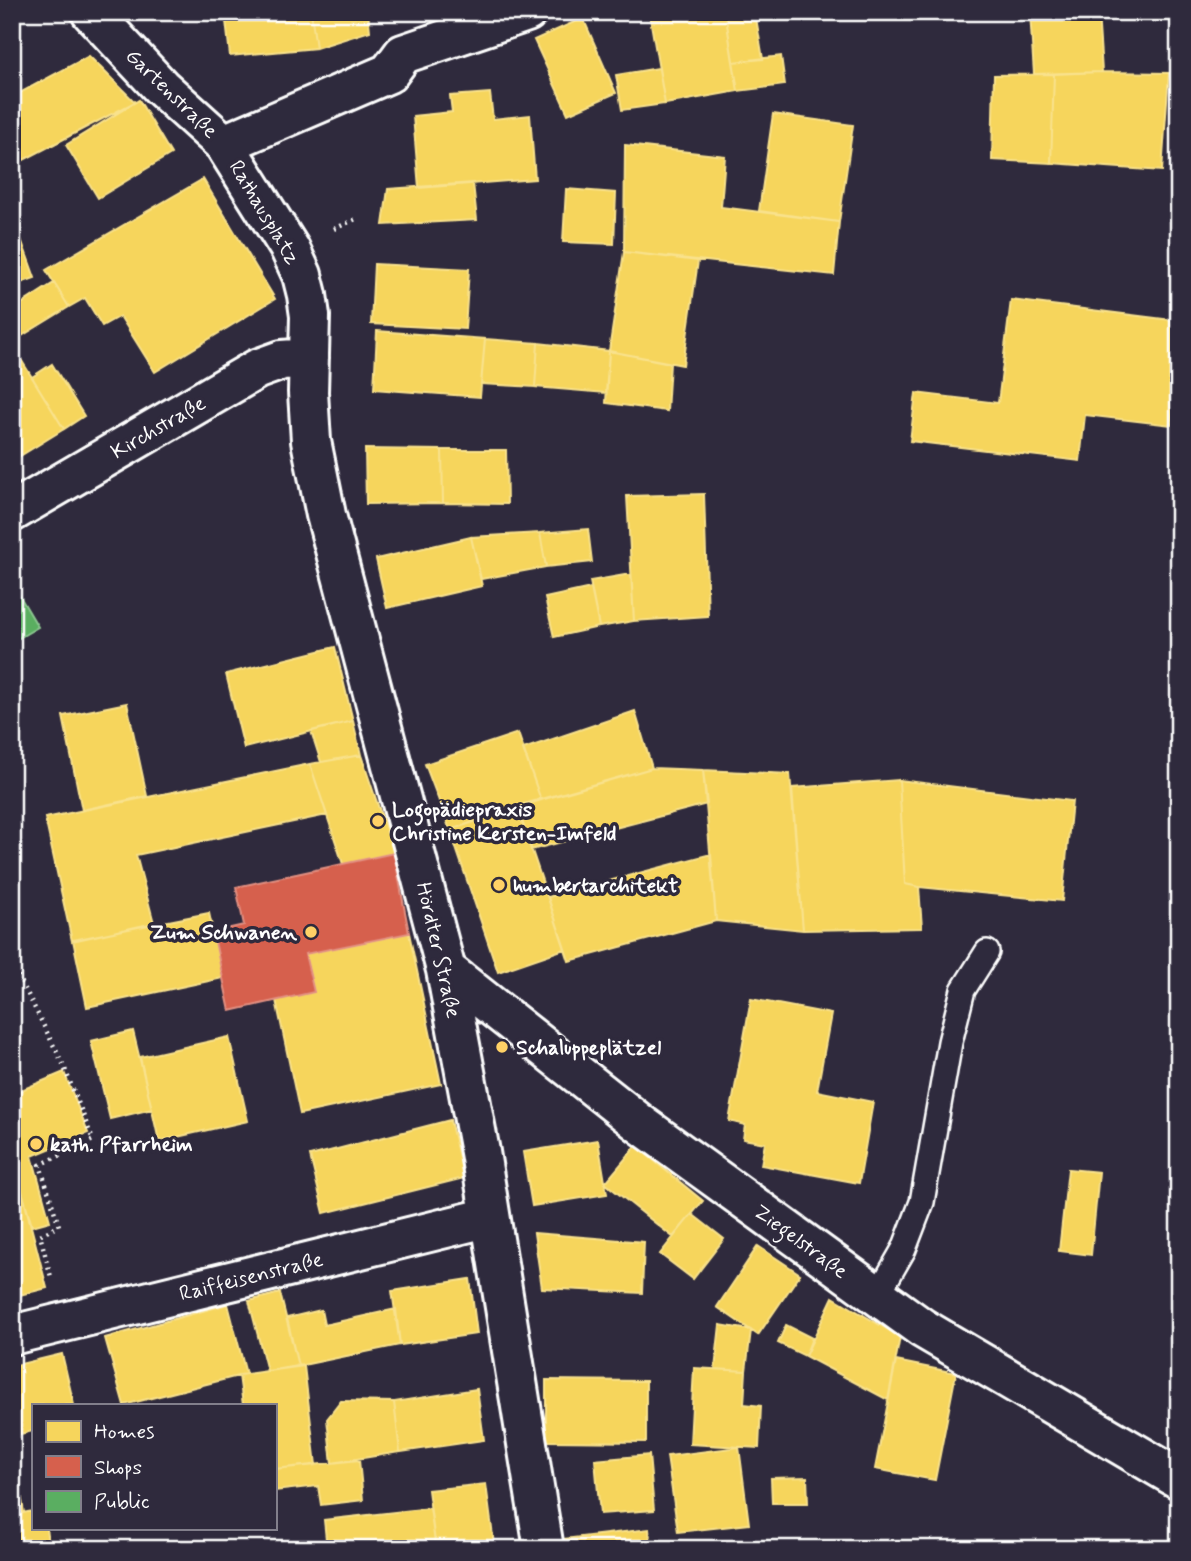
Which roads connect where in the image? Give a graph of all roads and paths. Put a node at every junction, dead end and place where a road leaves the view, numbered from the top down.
1 (91, 12) edge
2 (527, 12) edge
3 (224, 144) junction
4 (309, 358) junction
5 (12, 512) edge
6 (987, 952) dead end
7 (12, 963) edge
8 (446, 970) junction
9 (490, 1217) junction
10 (877, 1296) junction
11 (63, 1322) junction
12 (12, 1335) edge
13 (1179, 1479) edge
14 (544, 1549) edge

1 - 3 street, Gartenstraße
2 - 3 street, Rathausplatz
3 - 4 street, Rathausplatz
4 - 5 street, Kirchstraße
4 - 8 street, Hördter Straße
6 - 10 lane
7 - 11 path
8 - 9 street, Hördter Straße
8 - 10 street, Ziegelstraße
9 - 11 street, Raiffeisenstraße
9 - 14 street, Hördter Straße
10 - 13 street, Ziegelstraße
11 - 12 street, Raiffeisenstraße

